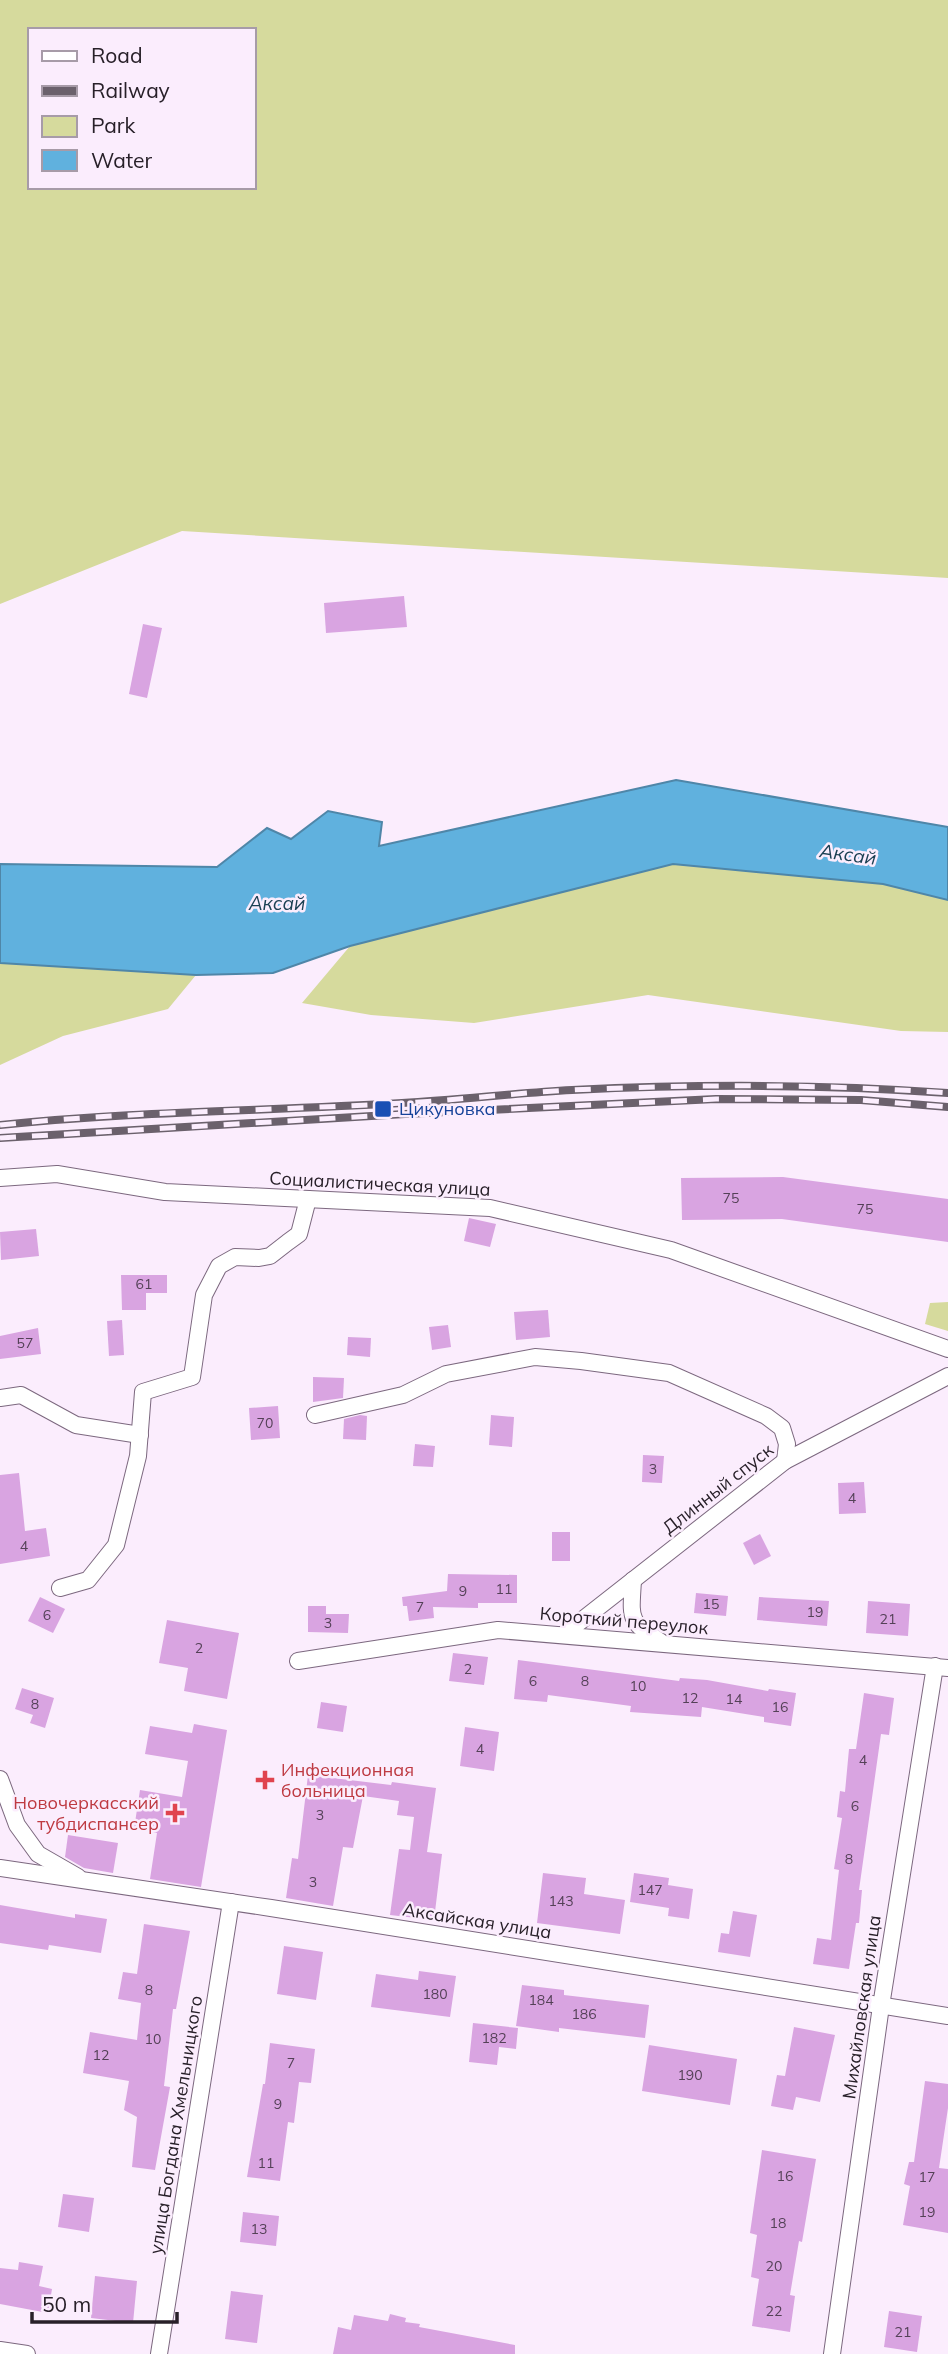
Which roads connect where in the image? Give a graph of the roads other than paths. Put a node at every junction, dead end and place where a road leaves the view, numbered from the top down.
1 (0, 1178) edge
2 (308, 1199) junction
3 (948, 1349) edge
4 (948, 1376) edge
5 (0, 1398) edge
6 (315, 1415) dead end
7 (140, 1435) junction
8 (785, 1461) junction
9 (633, 1580) junction
10 (60, 1588) dead end
11 (563, 1635) junction
12 (664, 1643) junction
13 (298, 1661) dead end
14 (941, 1667) edge
15 (0, 1779) edge
16 (0, 1868) edge
17 (87, 1882) junction
18 (231, 1902) junction
19 (881, 2006) junction
20 (948, 2016) edge
21 (0, 2350) edge
22 (27, 2354) edge
23 (159, 2354) edge
24 (832, 2354) edge

1 - 2 street, Социалистическая улица
2 - 3 street, Социалистическая улица
2 - 7 street
4 - 8 street, Длинный спуск
5 - 7 street
6 - 8 street
7 - 10 street
8 - 9 street, Длинный спуск
9 - 11 street, Длинный спуск
9 - 12 street
11 - 12 street, Короткий переулок
11 - 13 street, Короткий переулок
12 - 14 street, Короткий переулок
14 - 19 street, Михайловская улица
15 - 17 street
16 - 17 street, Аксайская улица
17 - 18 street, Аксайская улица
18 - 19 street, Аксайская улица
18 - 23 street, улица Богдана Хмельницкого
19 - 20 street, Аксайская улица
19 - 24 street, Михайловская улица
21 - 22 street

